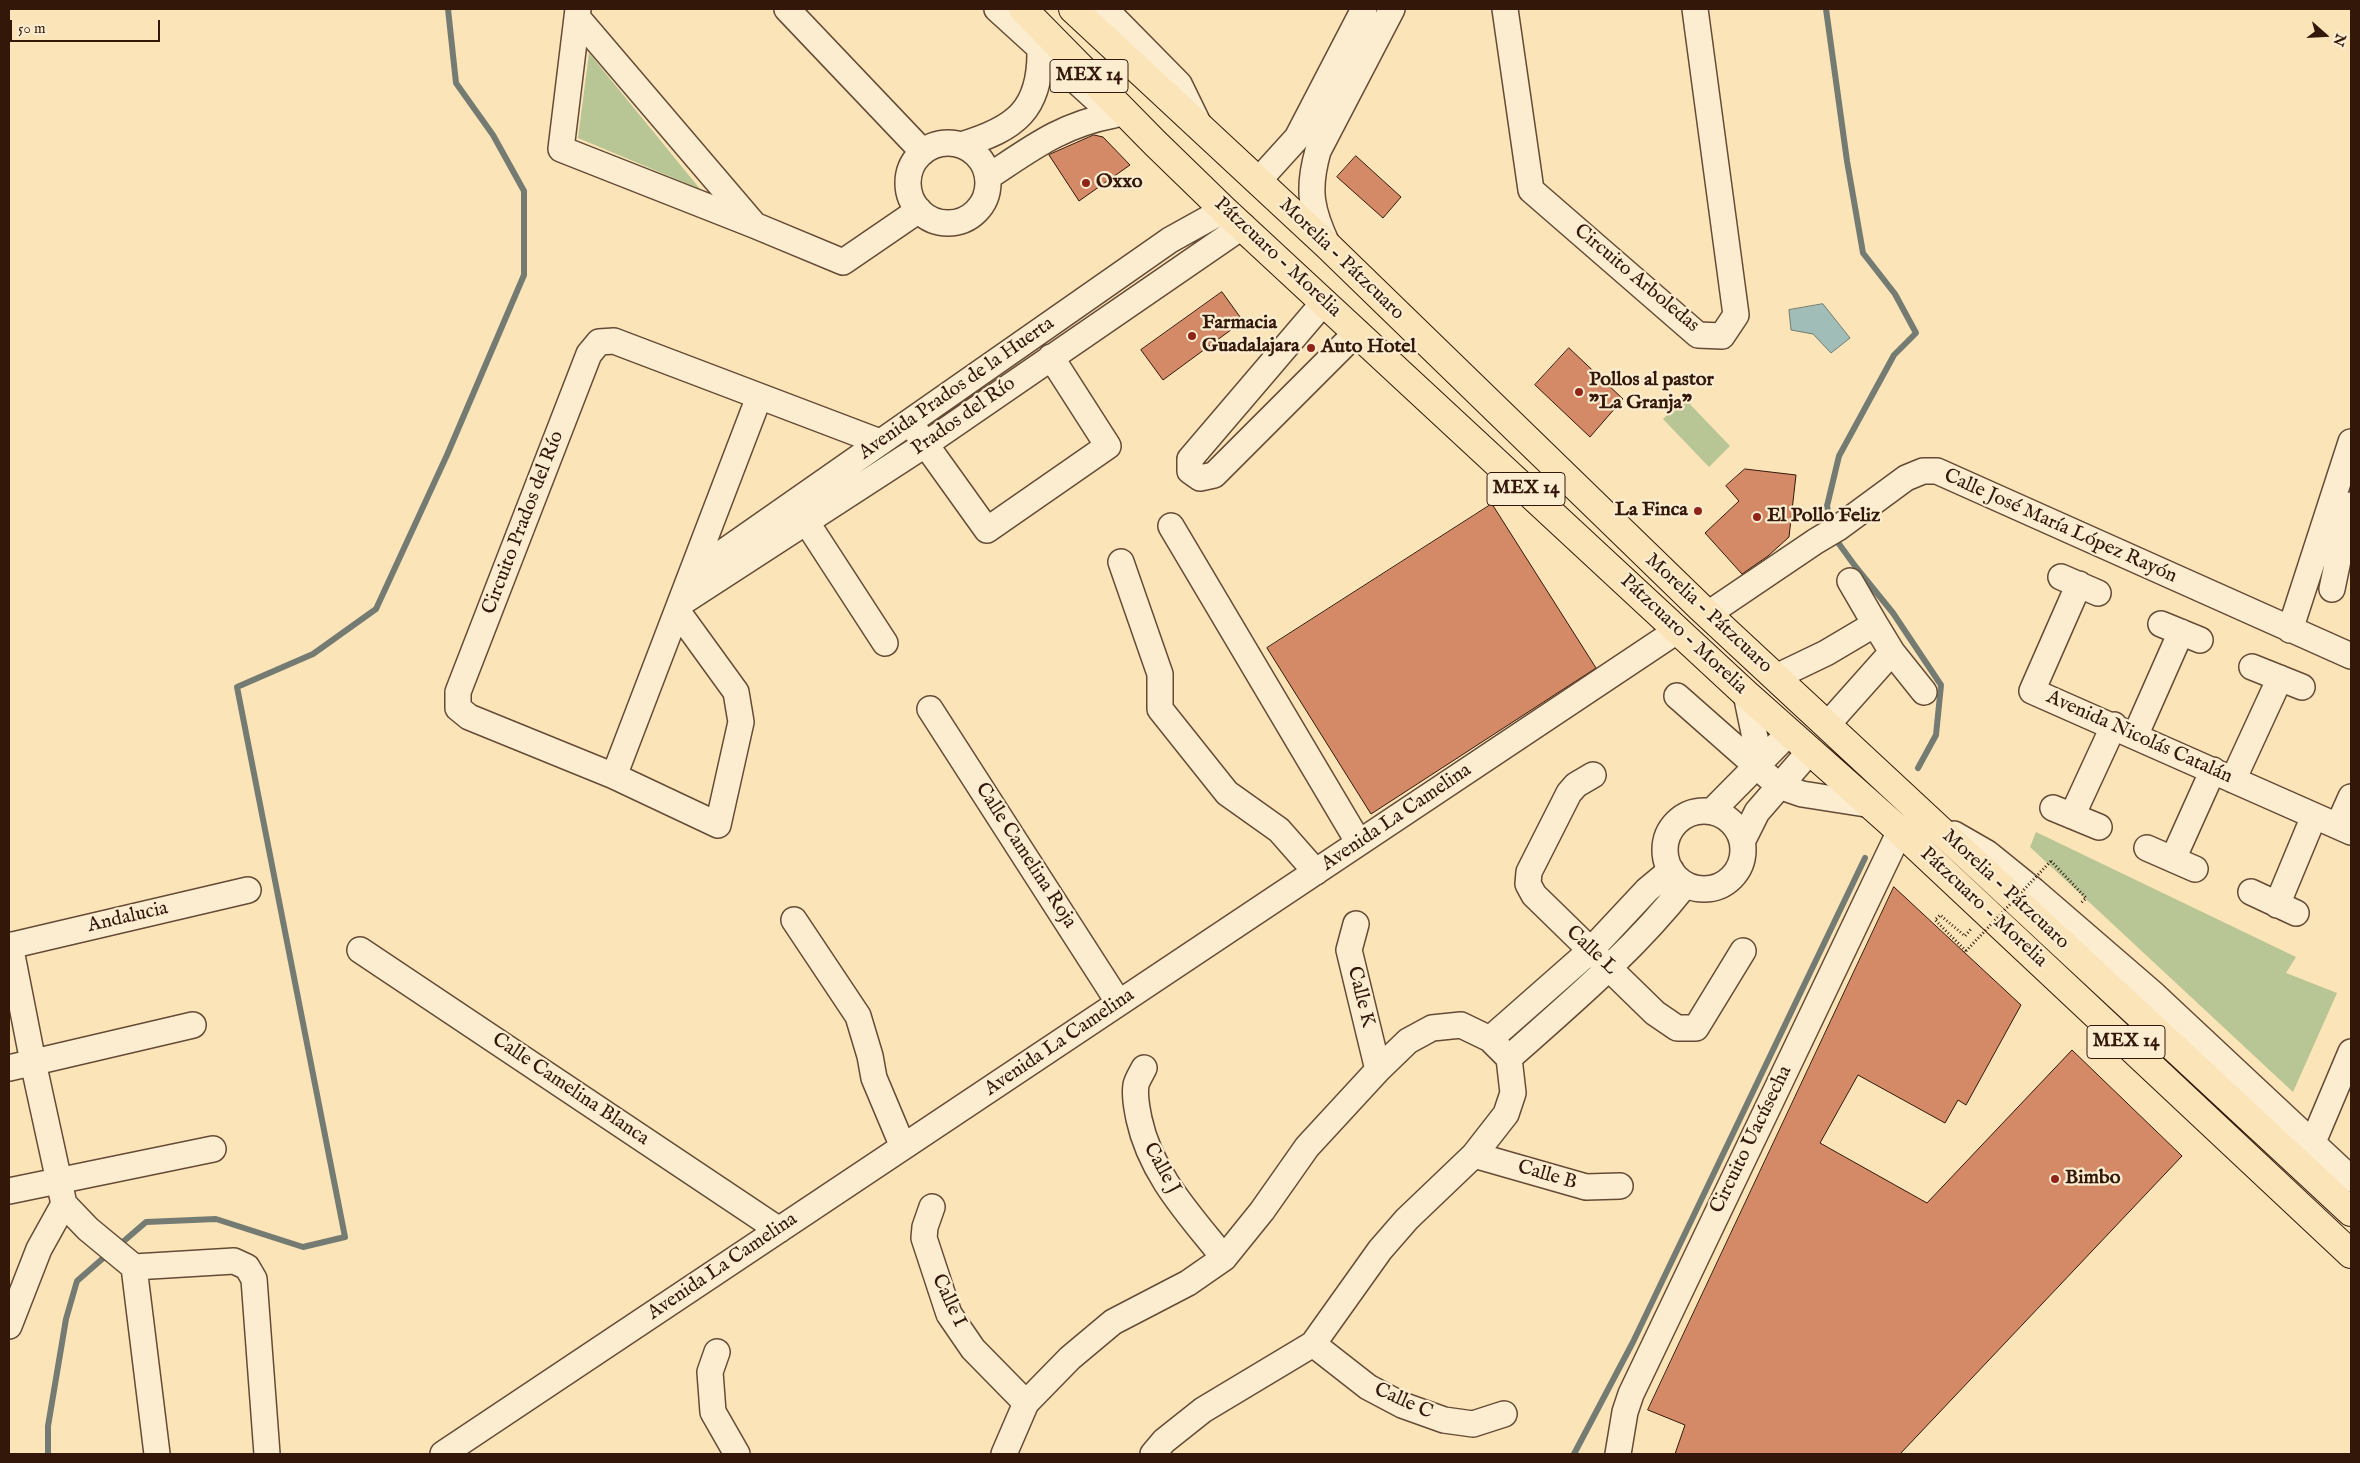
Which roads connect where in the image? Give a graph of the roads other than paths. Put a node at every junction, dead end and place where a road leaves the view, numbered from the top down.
1 (787, 9) edge
2 (997, 9) edge
3 (1023, 9) edge
4 (1073, 9) edge
5 (1105, 9) edge
6 (1364, 9) edge
7 (1392, 9) edge
8 (1505, 9) edge
9 (1695, 9) edge
10 (577, 13) edge
11 (1040, 50) junction
12 (1309, 114) junction
13 (1114, 115) junction
14 (1331, 126) junction
15 (1200, 127) junction
16 (1155, 144) junction
17 (962, 145) junction
18 (924, 152) junction
19 (988, 177) junction
20 (1258, 181) junction
21 (919, 210) junction
22 (1234, 218) junction
23 (754, 225) junction
24 (1328, 246) junction
25 (1324, 302) junction
26 (1357, 332) junction
27 (1051, 357) junction
28 (759, 397) junction
29 (910, 424) junction
30 (880, 442) junction
31 (2351, 442) edge
32 (926, 444) junction
33 (2351, 505) edge
34 (801, 513) junction
35 (1171, 526) dead end
36 (2346, 546) edge
37 (1121, 562) dead end
38 (692, 574) junction
39 (1850, 581) dead end
40 (2079, 585) dead end
41 (2332, 589) dead end
42 (680, 607) junction
43 (1708, 614) junction
44 (1875, 624) junction
45 (1678, 630) junction
46 (2290, 630) junction
47 (2181, 632) dead end
48 (885, 644) dead end
49 (1892, 652) junction
50 (2351, 656) edge
51 (2252, 667) dead end
52 (1776, 678) junction
53 (1924, 692) dead end
54 (1746, 694) junction
55 (1677, 696) dead end
56 (930, 709) dead end
57 (1827, 725) junction
58 (2124, 730) junction
59 (1789, 732) junction
60 (1810, 751) junction
61 (1758, 765) junction
62 (1593, 775) dead end
63 (2223, 775) junction
64 (614, 776) junction
65 (1779, 786) junction
66 (2351, 797) edge
67 (1872, 805) junction
68 (1712, 811) junction
69 (2314, 816) junction
70 (1930, 821) junction
71 (2099, 827) dead end
72 (2345, 829) edge
73 (1900, 831) junction
74 (1743, 840) junction
75 (1359, 843) junction
76 (2147, 848) dead end
77 (2173, 859) junction
78 (2195, 870) dead end
79 (1316, 872) junction
80 (1678, 878) junction
81 (248, 890) dead end
82 (2251, 892) dead end
83 (794, 920) dead end
84 (1356, 924) dead end
85 (9, 946) edge
86 (360, 950) dead end
87 (1590, 951) junction
88 (1743, 952) dead end
89 (1610, 968) junction
90 (1119, 1003) junction
91 (193, 1025) dead end
92 (1490, 1039) junction
93 (2351, 1052) edge
94 (1510, 1058) junction
95 (33, 1062) junction
96 (9, 1068) edge
97 (1144, 1068) dead end
98 (1378, 1070) junction
99 (2313, 1142) junction
100 (903, 1147) junction
101 (213, 1149) dead end
102 (1474, 1155) junction
103 (2351, 1179) edge
104 (60, 1180) junction
105 (1620, 1186) dead end
106 (9, 1191) edge
107 (64, 1204) junction
108 (932, 1207) dead end
109 (2351, 1212) edge
110 (779, 1230) junction
111 (2351, 1254) edge
112 (1224, 1258) junction
113 (129, 1262) junction
114 (9, 1323) edge
115 (1313, 1344) junction
116 (717, 1352) dead end
117 (1026, 1403) junction
118 (1504, 1414) dead end
119 (157, 1454) edge
120 (268, 1454) edge
121 (443, 1454) edge
122 (737, 1454) edge
123 (1004, 1454) edge
124 (1153, 1454) edge
125 (1618, 1454) edge

1 - 18 street
2 - 11 street
3 - 16 main road, Pátzcuaro - Morelia / MEX 14
4 - 15 main road, Morelia - Pátzcuaro / MEX 14
5 - 15 street
6 - 12 street
7 - 14 street
8 - 9 street, Circuito Arboledas
10 - 23 street
10 - 23 street
11 - 13 street
11 - 17 street
12 - 14 street
12 - 20 street
13 - 16 street
13 - 19 street
14 - 24 street
15 - 20 main road, Morelia - Pátzcuaro / MEX 14
16 - 22 main road, Pátzcuaro - Morelia / MEX 14
17 - 18 street
17 - 19 street
18 - 21 street
19 - 21 street
20 - 24 main road, Morelia - Pátzcuaro / MEX 14
21 - 23 street
22 - 25 main road, Pátzcuaro - Morelia / MEX 14
22 - 27 street, Prados del Río
22 - 29 street, Avenida Prados de la Huerta
24 - 43 main road, Morelia - Pátzcuaro / MEX 14
25 - 26 main road, Pátzcuaro - Morelia / MEX 14
25 - 26 street
26 - 45 main road, Pátzcuaro - Morelia / MEX 14
27 - 32 street, Prados del Río
27 - 32 street
28 - 30 street, Circuito Prados del Río
28 - 38 street
28 - 64 street, Circuito Prados del Río
29 - 30 street, Avenida Prados de la Huerta
29 - 32 street
30 - 34 street, Avenida Prados de la Huerta
31 - 46 street
32 - 34 street, Prados del Río
33 - 36 street
34 - 38 street, Avenida Prados de la Huerta
34 - 42 street, Prados del Río
34 - 48 street
35 - 75 street
36 - 41 street
37 - 79 street
38 - 42 street
39 - 44 street
40 - 58 street, Avenida Nicolás Catalán
42 - 64 street
42 - 64 street, Circuito Prados del Río
43 - 46 street, Calle José María López Rayón
43 - 52 main road, Morelia - Pátzcuaro / MEX 14
44 - 49 street
44 - 52 street
45 - 54 main road, Pátzcuaro - Morelia / MEX 14
45 - 75 street, Avenida La Camelina
46 - 50 street, Calle José María López Rayón
47 - 58 street
49 - 53 street
49 - 57 street
51 - 63 street
52 - 57 main road, Morelia - Pátzcuaro / MEX 14
54 - 59 main road, Pátzcuaro - Morelia / MEX 14
54 - 61 street
55 - 61 street
56 - 90 street, Calle Camelina Roja
57 - 70 main road, Morelia - Pátzcuaro / MEX 14
58 - 63 street, Avenida Nicolás Catalán
58 - 71 street
59 - 60 main road, Pátzcuaro - Morelia / MEX 14
59 - 61 street
60 - 65 street
60 - 67 main road, Pátzcuaro - Morelia / MEX 14
61 - 65 street
61 - 68 street
62 - 87 street, Calle L
63 - 69 street, Avenida Nicolás Catalán
63 - 77 street
65 - 67 street
65 - 74 street
66 - 72 street
67 - 73 main road, Pátzcuaro - Morelia / MEX 14
68 - 74 street
68 - 80 street
69 - 72 street, Avenida Nicolás Catalán
69 - 82 street
70 - 99 street
70 - 109 main road, Morelia - Pátzcuaro
73 - 111 main road, Pátzcuaro - Morelia / MEX 14
73 - 125 street, Circuito Uacúsecha
74 - 80 street
75 - 79 street, Avenida La Camelina
76 - 77 street
77 - 78 street
79 - 90 street, Avenida La Camelina
80 - 87 street
80 - 89 street
81 - 85 street, Andalucia
83 - 100 street
84 - 98 street, Calle K
85 - 95 street
86 - 110 street, Calle Camelina Blanca
87 - 89 street, Calle L
87 - 92 street
88 - 89 street, Calle L
89 - 94 street
90 - 100 street, Avenida La Camelina
91 - 95 street
92 - 94 street
92 - 98 street
93 - 99 street
94 - 102 street
95 - 96 street
95 - 104 street
97 - 112 street, Calle J
98 - 112 street
99 - 103 street
100 - 110 street, Avenida La Camelina
101 - 104 street
102 - 105 street, Calle B
102 - 115 street
104 - 106 street
104 - 107 street
107 - 113 street
107 - 114 street
108 - 117 street, Calle I
110 - 121 street, Avenida La Camelina
112 - 117 street
113 - 119 street
113 - 120 street
115 - 118 street, Calle C
115 - 124 street
116 - 122 street
117 - 123 street

